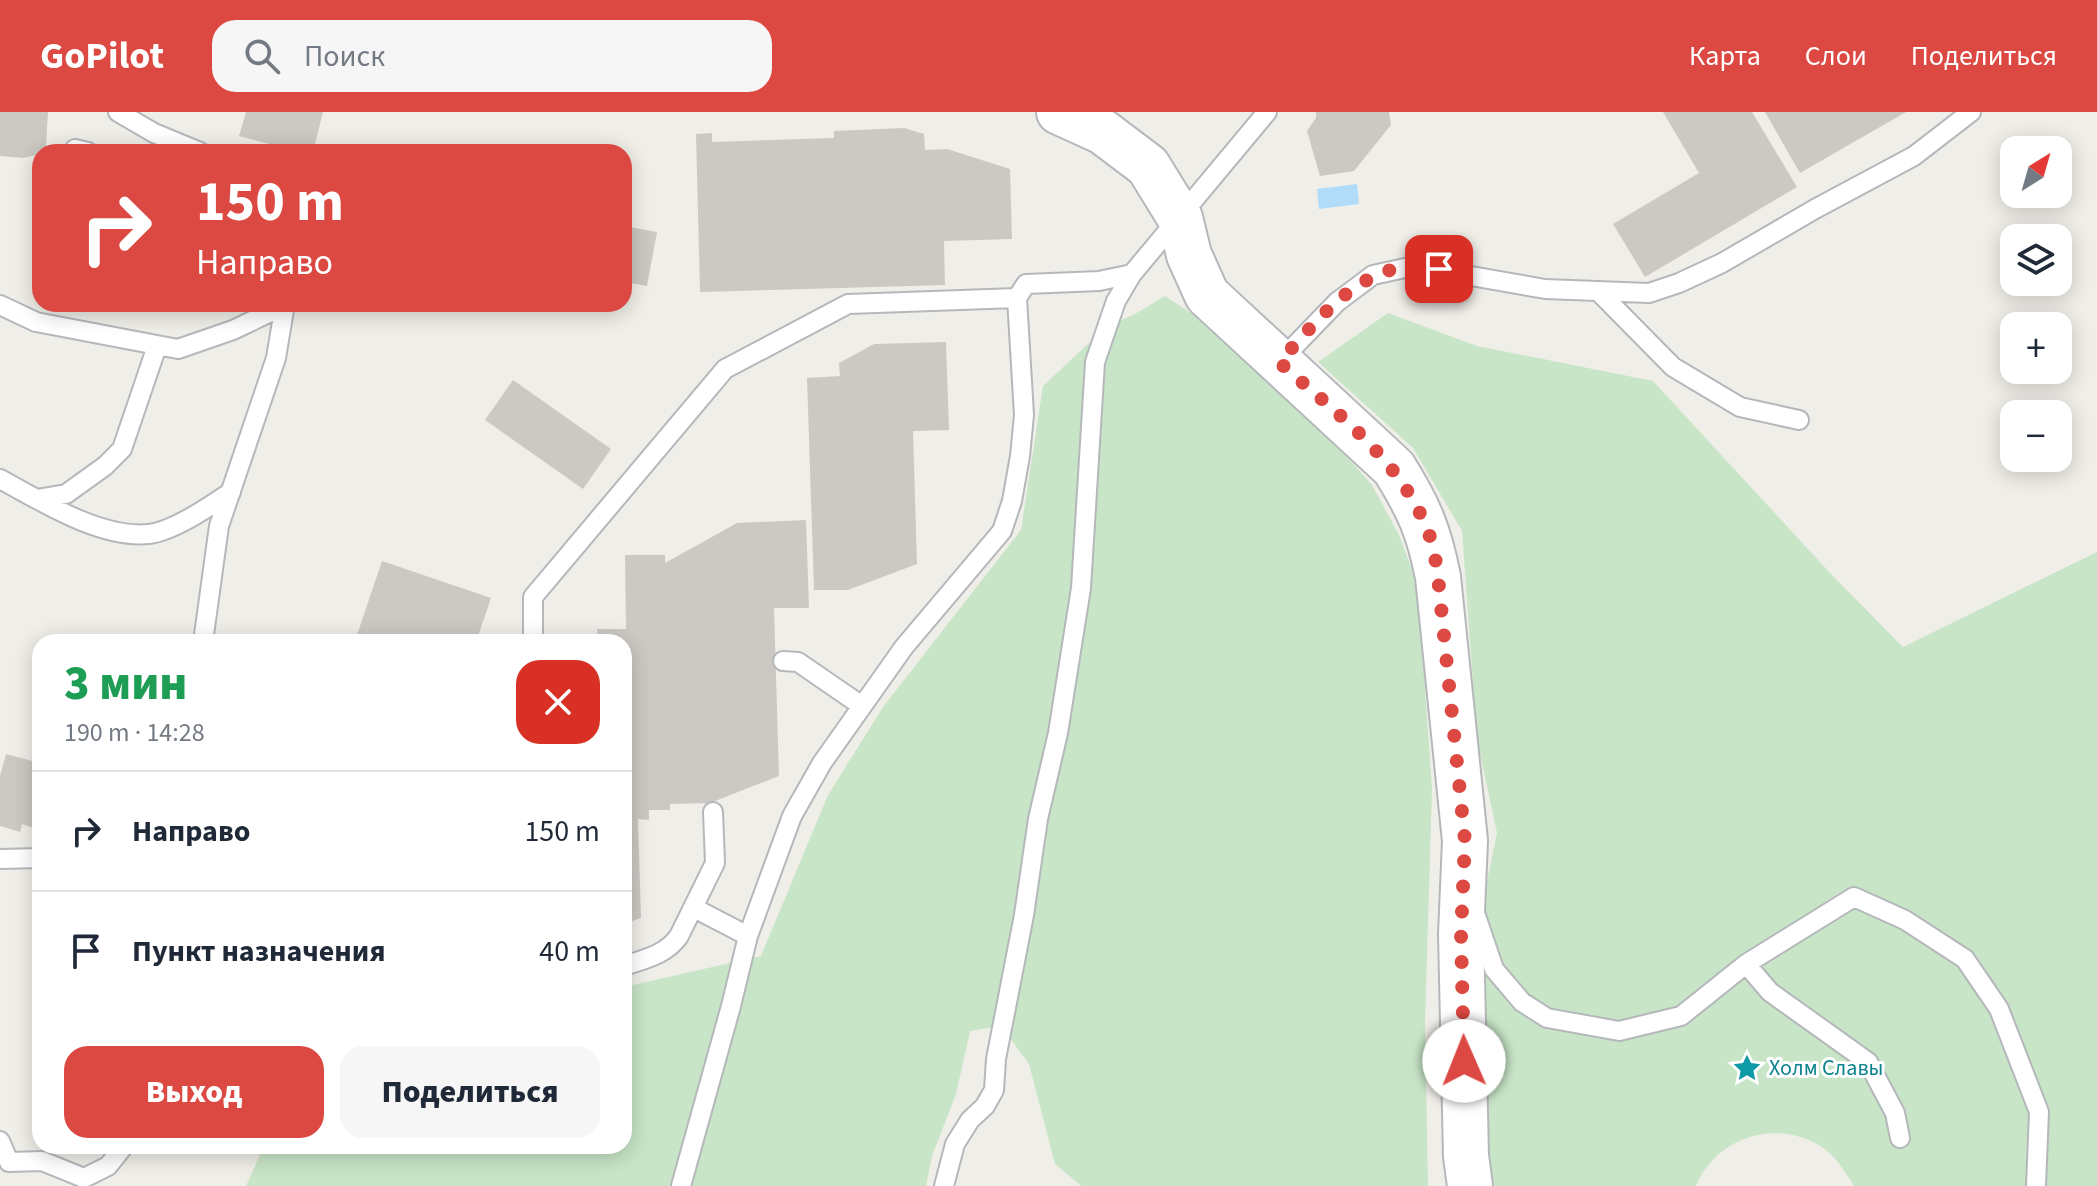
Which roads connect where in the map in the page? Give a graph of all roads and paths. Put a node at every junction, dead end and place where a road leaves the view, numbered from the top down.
1 (118, 112) edge
2 (1059, 112) edge
3 (1267, 112) edge
4 (1971, 112) edge
5 (181, 144) edge
6 (1180, 218) junction
7 (1132, 274) junction
8 (1598, 291) junction
9 (1017, 298) junction
10 (0, 305) edge
11 (270, 312) edge
12 (284, 312) edge
13 (157, 346) junction
14 (1279, 362) junction
15 (1799, 420) dead end
16 (0, 479) edge
17 (231, 492) junction
18 (37, 499) junction
19 (204, 634) edge
20 (533, 634) edge
21 (783, 661) dead end
22 (862, 706) junction
23 (713, 812) dead end
24 (32, 858) edge
25 (0, 859) edge
26 (1464, 880) junction
27 (694, 908) junction
28 (748, 936) junction
29 (632, 963) edge
30 (1746, 964) junction
31 (1900, 1138) dead end
32 (0, 1141) edge
33 (118, 1154) edge
34 (681, 1186) edge
35 (944, 1186) edge
36 (1470, 1186) edge
37 (2036, 1186) edge

1 - 5 lane
2 - 6 street
3 - 6 lane
4 - 8 lane
6 - 7 lane
6 - 14 street
7 - 9 lane
7 - 35 lane
8 - 14 lane
8 - 15 lane
9 - 20 lane
9 - 22 lane
10 - 13 lane
11 - 13 lane
12 - 17 lane
13 - 18 lane
14 - 26 street
16 - 18 lane
17 - 18 lane
17 - 19 lane
21 - 22 lane
22 - 28 lane
23 - 27 lane
24 - 25 lane
26 - 30 lane
26 - 36 street
27 - 28 lane
27 - 29 lane
28 - 34 lane
30 - 31 lane
30 - 37 lane
32 - 33 lane

